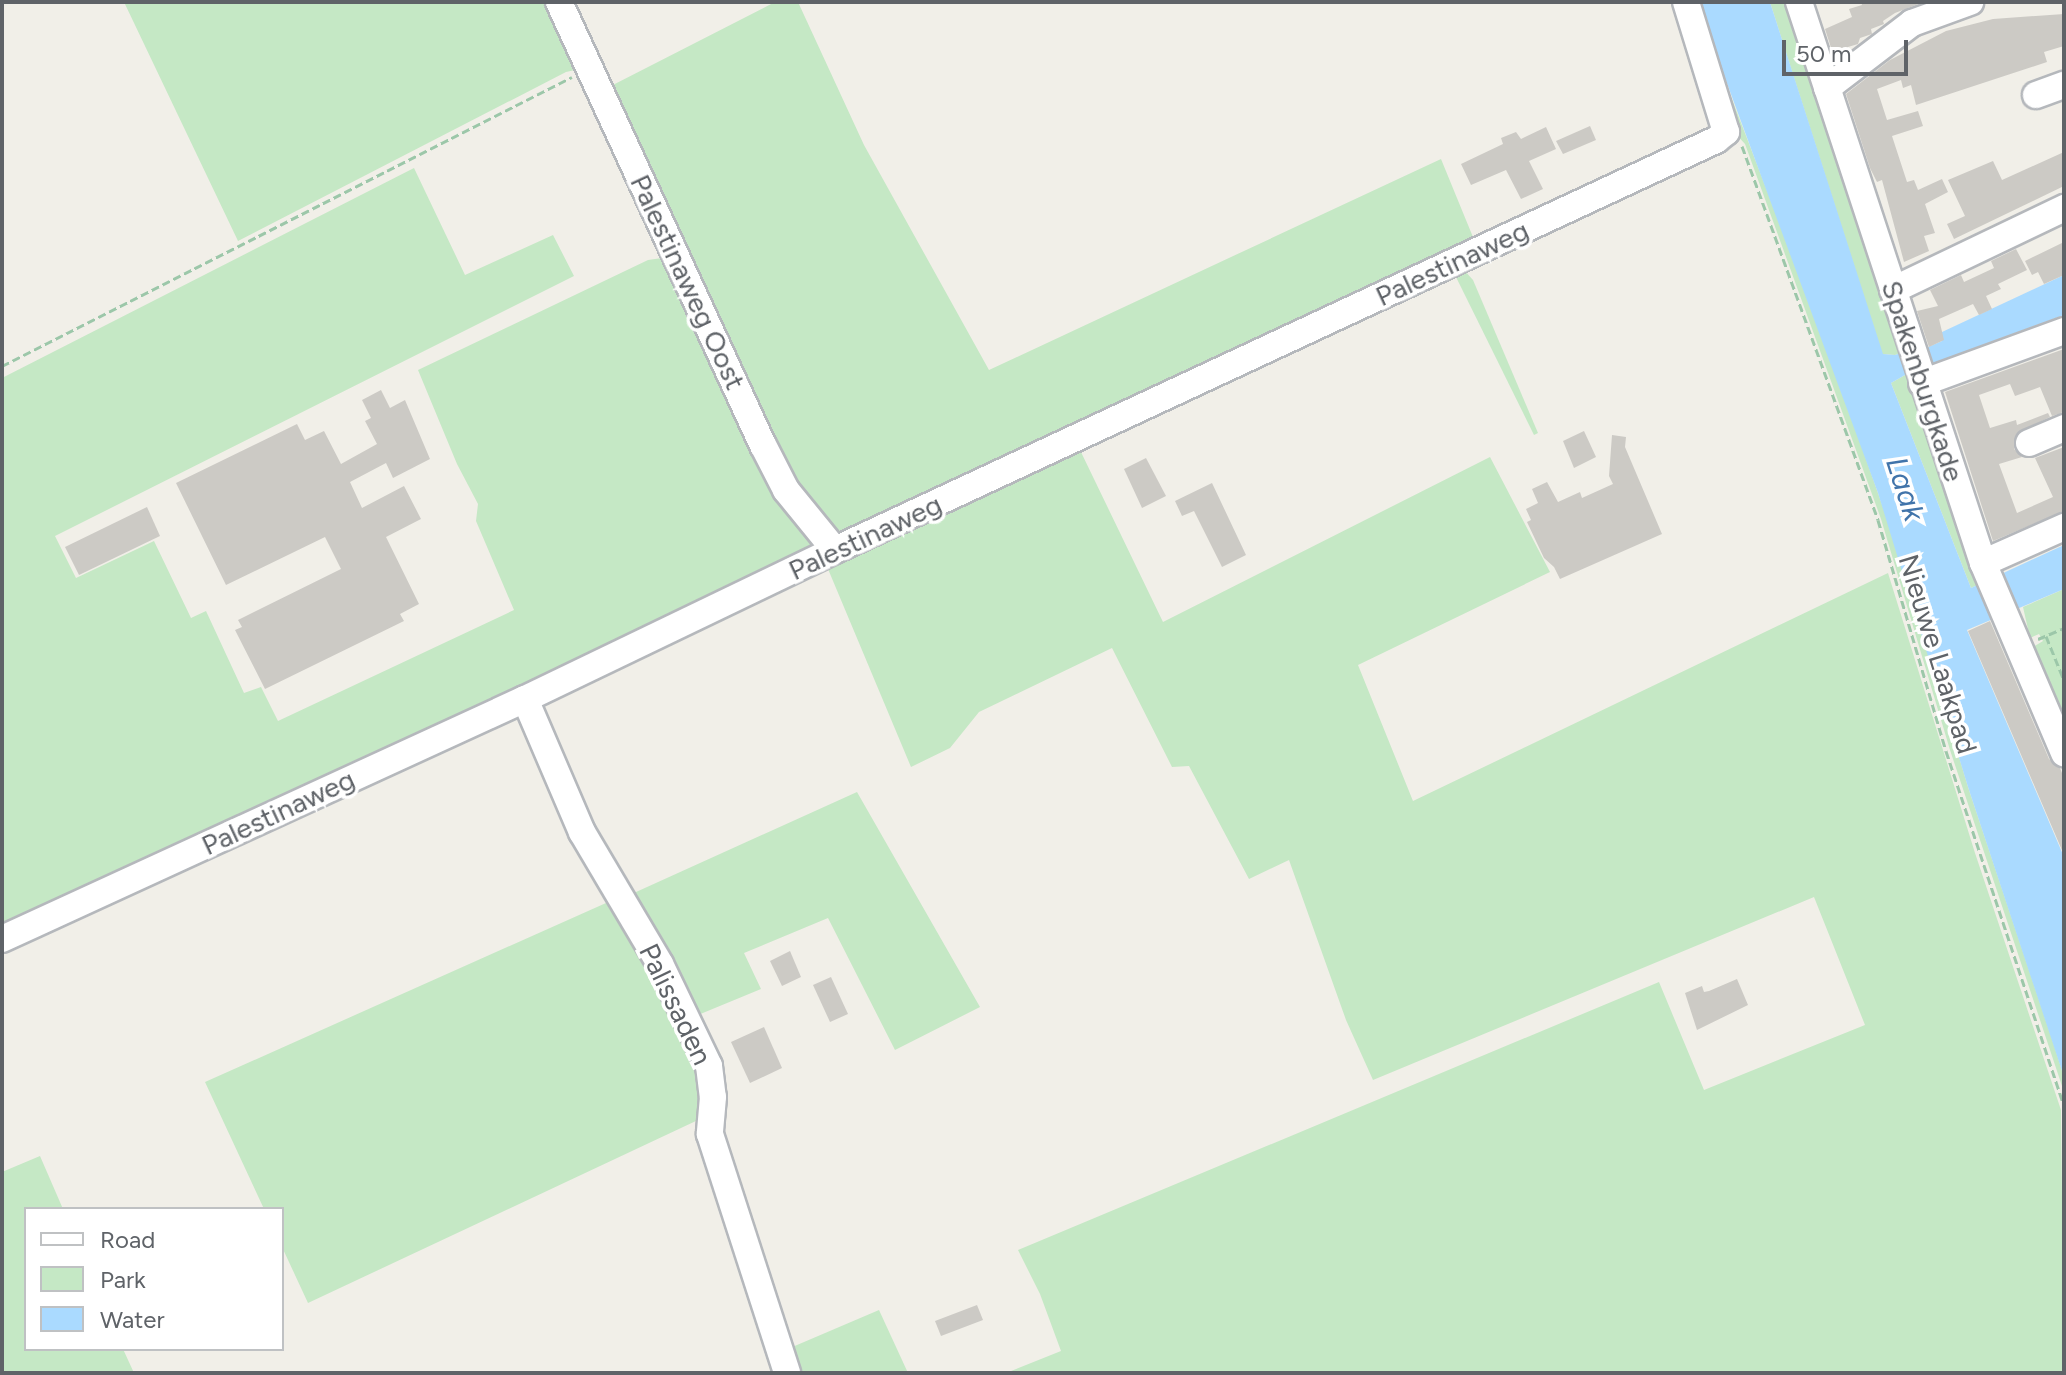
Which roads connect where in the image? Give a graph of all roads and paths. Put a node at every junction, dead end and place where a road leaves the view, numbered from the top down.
1 (559, 2) edge
2 (1686, 2) edge
3 (1799, 2) edge
4 (1970, 2) edge
5 (591, 74) junction
6 (2064, 85) edge
7 (1827, 88) junction
8 (2036, 95) dead end
9 (1726, 132) junction
10 (2064, 208) edge
11 (1893, 290) junction
12 (2064, 331) edge
13 (2, 366) edge
14 (1922, 383) junction
15 (2064, 428) edge
16 (2029, 443) dead end
17 (2064, 527) edge
18 (835, 550) junction
19 (1986, 571) junction
20 (2064, 628) edge
21 (2046, 636) junction
22 (2020, 647) junction
23 (2064, 680) edge
24 (525, 699) junction
25 (2064, 753) edge
26 (2, 939) edge
27 (2064, 1105) edge
28 (787, 1373) edge

1 - 5 street, Palestinaweg Oost
2 - 9 street
3 - 7 street, Spakenburgkade
4 - 7 street
5 - 13 path
5 - 18 street, Palestinaweg Oost
6 - 8 street
7 - 11 street, Spakenburgkade
9 - 18 street, Palestinaweg
9 - 27 path, Nieuwe Laakpad
10 - 11 street
11 - 14 street, Spakenburgkade
12 - 14 street
14 - 19 street, Spakenburgkade
15 - 16 street
17 - 19 street
18 - 24 street, Palestinaweg
19 - 22 street, Spakenburgkade
20 - 21 path
21 - 22 path
21 - 23 path
22 - 25 street, Spakenburgkade
24 - 26 street, Palestinaweg
24 - 28 street, Palissaden

